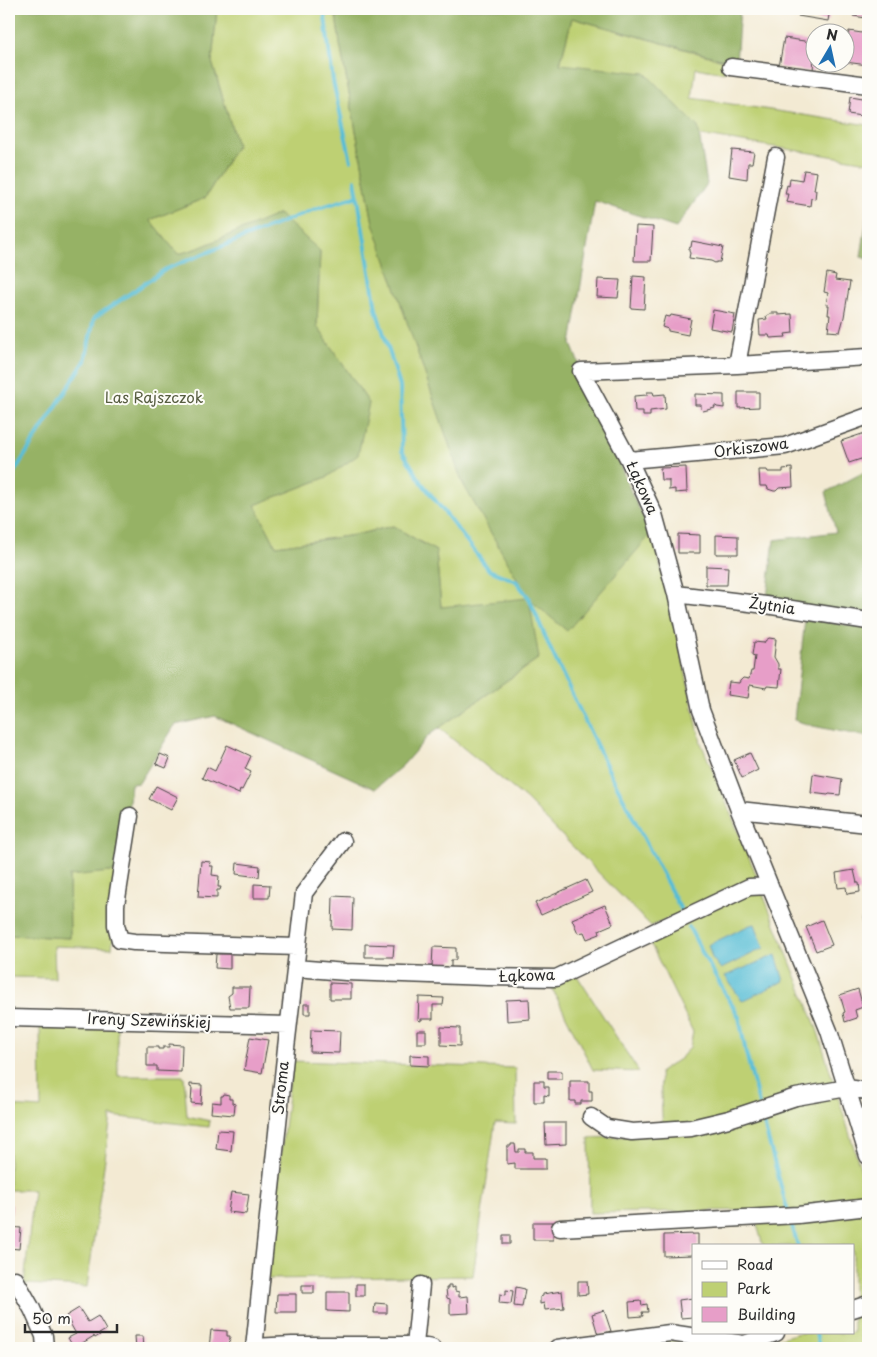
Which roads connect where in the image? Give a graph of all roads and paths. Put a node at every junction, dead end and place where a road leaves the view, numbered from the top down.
1 (731, 67) dead end
2 (868, 85) edge
3 (776, 158) dead end
4 (868, 357) edge
5 (737, 365) junction
6 (868, 416) edge
7 (629, 460) junction
8 (676, 594) junction
9 (868, 621) edge
10 (739, 810) junction
11 (130, 816) dead end
12 (868, 824) edge
13 (342, 841) dead end
14 (770, 886) junction
15 (297, 947) junction
16 (295, 968) junction
17 (9, 1018) edge
18 (288, 1025) junction
19 (847, 1088) junction
20 (868, 1091) edge
21 (591, 1117) dead end
22 (868, 1156) edge
23 (868, 1208) edge
24 (560, 1228) dead end
25 (15, 1279) dead end
26 (421, 1285) dead end
27 (868, 1304) edge
28 (854, 1309) edge
29 (773, 1334) edge
30 (415, 1345) junction
31 (45, 1348) edge
32 (254, 1348) edge
33 (432, 1348) edge
34 (557, 1348) edge

1 - 2 street
3 - 5 street
4 - 5 street, Łąkowa
5 - 7 street, Łąkowa
6 - 7 street, Orkiszowa
7 - 8 street, Łąkowa
8 - 9 street, Żytnia
8 - 10 street, Łąkowa
10 - 12 street
10 - 14 street, Łąkowa
11 - 15 street
13 - 15 street, Stroma
14 - 16 street, Łąkowa
14 - 19 street, Łąkowa
15 - 16 street, Stroma
16 - 18 street, Stroma
17 - 18 street, Ireny Szewińskiej
18 - 32 street, Stroma
19 - 20 street
19 - 21 street
19 - 22 street, Łąkowa
23 - 24 street
25 - 31 street
26 - 30 street
27 - 28 street
29 - 34 street
30 - 32 street
30 - 33 street

